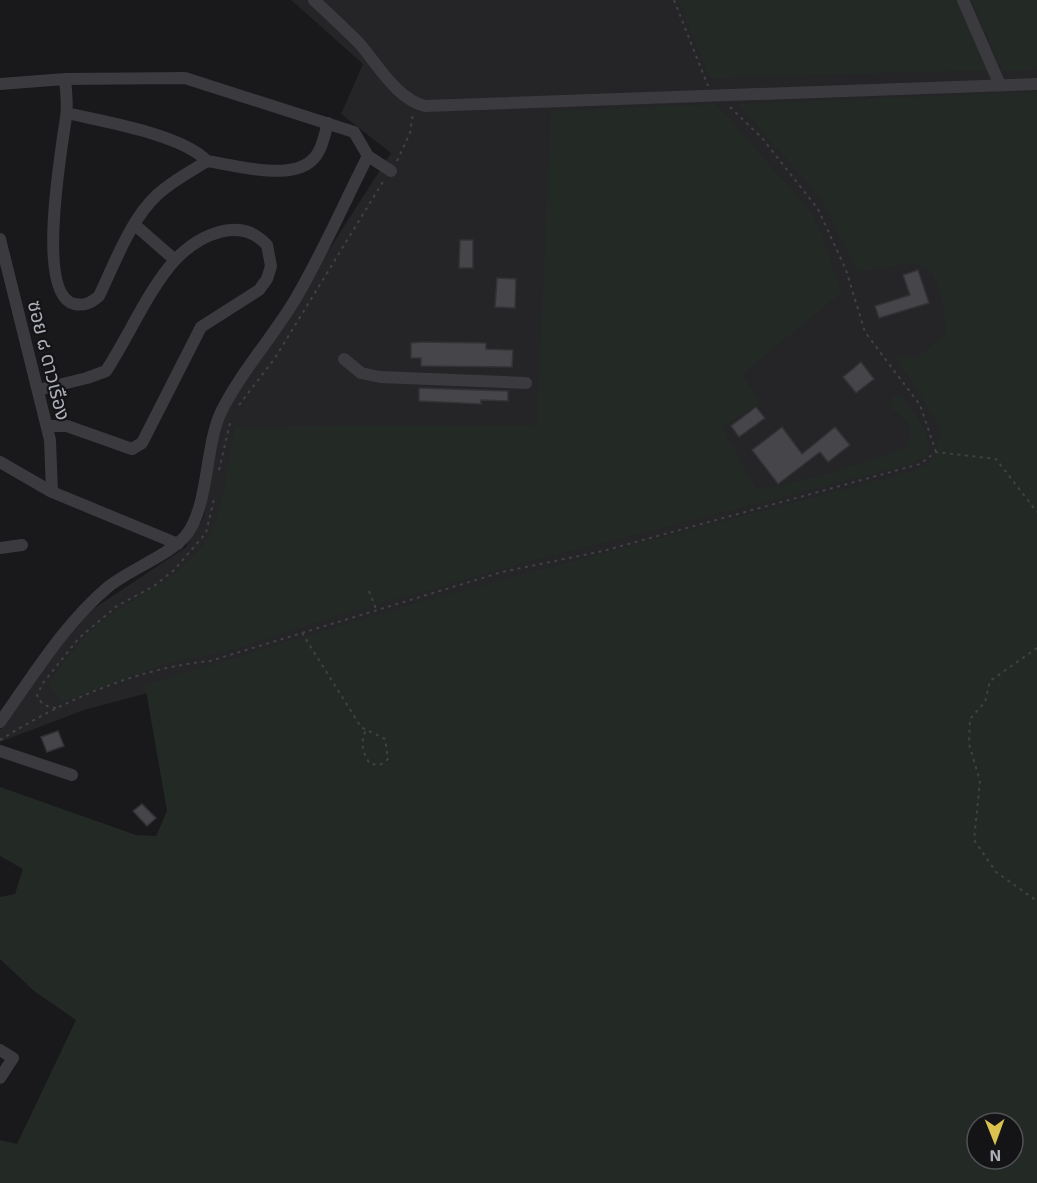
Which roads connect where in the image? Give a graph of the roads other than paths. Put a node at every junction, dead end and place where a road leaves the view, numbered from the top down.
1 (314, 0) edge
2 (963, 0) edge
3 (65, 80) junction
4 (0, 84) edge
5 (1037, 84) edge
6 (1000, 85) junction
7 (67, 113) junction
8 (328, 123) junction
9 (368, 156) junction
10 (207, 161) junction
11 (391, 171) road end
12 (135, 225) junction
13 (0, 238) edge
14 (175, 260) junction
15 (344, 359) dead end
16 (526, 383) dead end
17 (38, 390) junction
18 (47, 426) junction
19 (0, 462) edge
20 (52, 492) junction
21 (22, 544) dead end
22 (178, 544) junction
23 (0, 548) edge
24 (0, 722) edge
25 (0, 751) edge
26 (72, 775) dead end
27 (0, 1050) edge
28 (0, 1078) edge

1 - 6 street
2 - 6 street
3 - 4 street
3 - 7 street
3 - 8 street
5 - 6 street
7 - 10 street
7 - 12 street
8 - 9 street
8 - 10 street
9 - 11 street
9 - 22 street
10 - 12 street
12 - 14 street
13 - 17 street, ซอย ๘ ดาวเรือง
14 - 17 street
14 - 18 street
15 - 16 street
17 - 18 street, ซอย ๘ ดาวเรือง
18 - 20 street, ซอย ๘ ดาวเรือง
19 - 20 street
20 - 22 street
21 - 23 street
22 - 24 street
25 - 26 street
27 - 28 street

